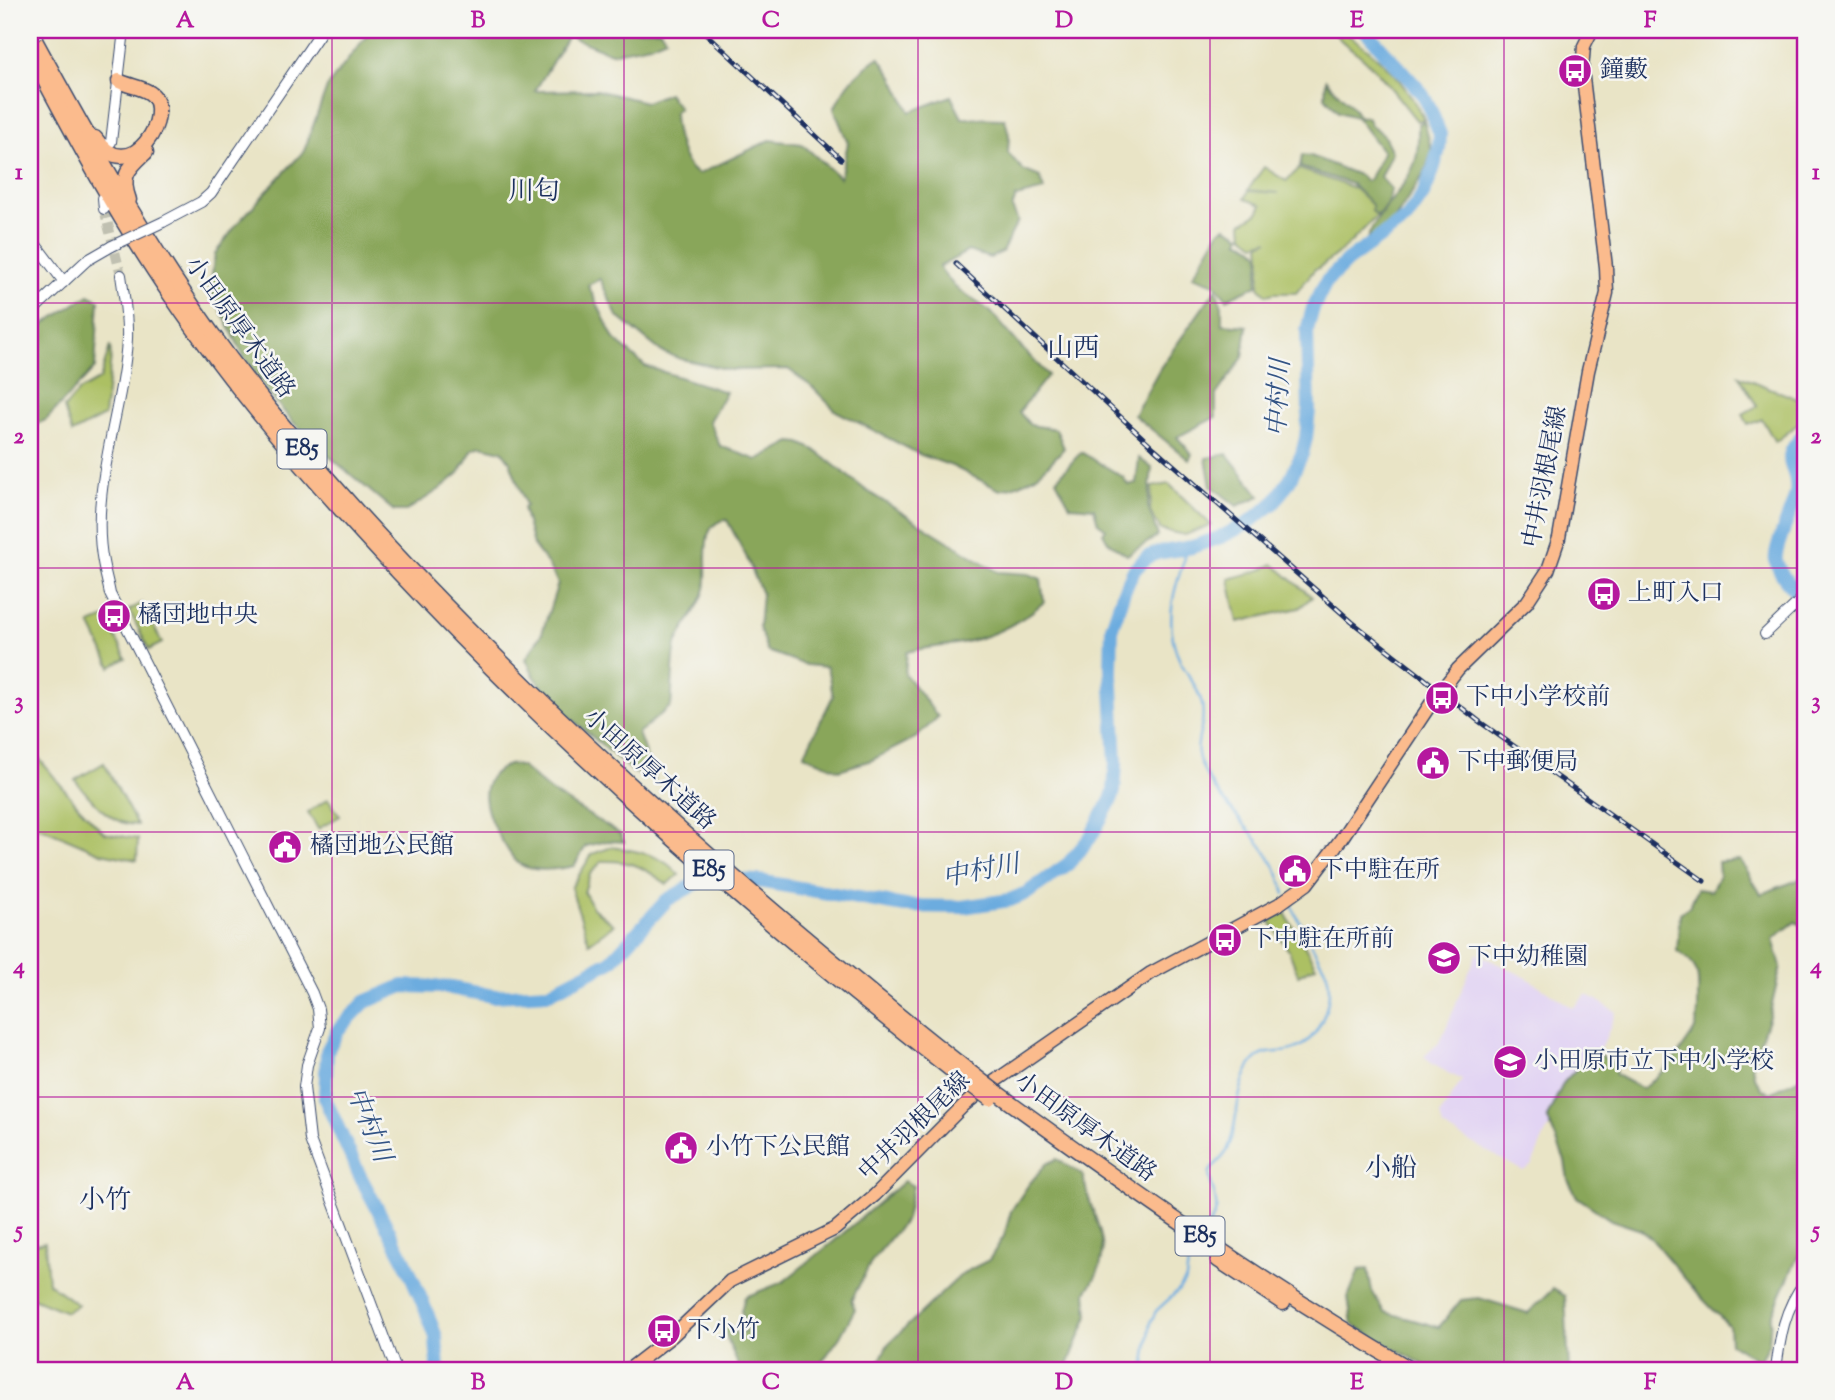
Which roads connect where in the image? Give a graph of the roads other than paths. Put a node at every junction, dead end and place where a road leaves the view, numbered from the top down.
1 (42, 30) edge
2 (124, 30) edge
3 (322, 30) edge
4 (1592, 30) edge
5 (30, 31) edge
6 (30, 40) edge
7 (30, 53) edge
8 (52, 72) junction
9 (119, 81) junction
10 (111, 142) dead end
11 (103, 198) dead end
12 (104, 209) tunnel mouth
13 (138, 224) junction
14 (30, 237) edge
15 (121, 275) tunnel mouth
16 (64, 282) junction
17 (30, 313) edge
18 (1805, 596) edge
19 (1765, 634) dead end
20 (648, 809) junction
21 (993, 1096) junction
22 (1805, 1282) edge
23 (396, 1370) edge
24 (628, 1370) edge
25 (1395, 1370) edge
26 (1412, 1370) edge
27 (1776, 1370) edge

1 - 6 street, bridge
2 - 9 street
3 - 16 street, bridge
4 - 24 main road, 中井羽根尾線
5 - 8 highway, 小田原厚木道路 / E85
7 - 20 highway, 小田原厚木道路 / E85
8 - 9 highway
8 - 13 highway, 小田原厚木道路 / E85
9 - 10 street
9 - 13 highway
11 - 12 street
13 - 20 highway, 小田原厚木道路 / E85
14 - 16 street
15 - 23 street
16 - 17 street
18 - 19 street
20 - 21 highway, 小田原厚木道路 / E85, bridge
21 - 25 highway, 小田原厚木道路 / E85
21 - 26 highway, 小田原厚木道路 / E85
22 - 27 street

